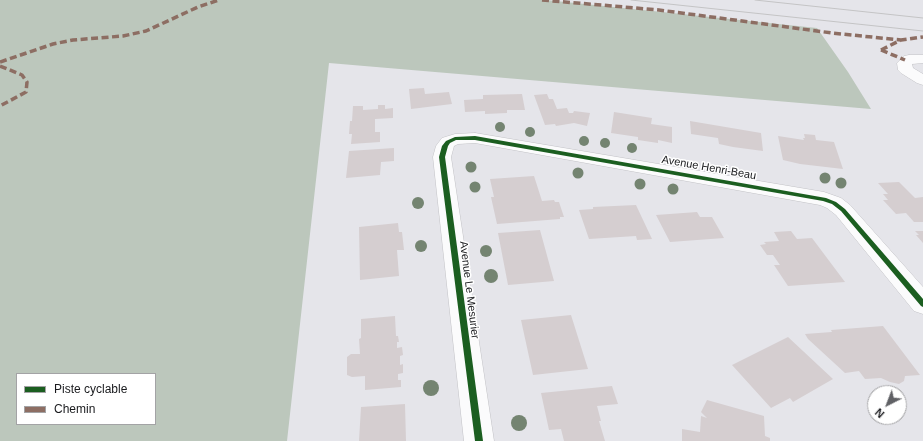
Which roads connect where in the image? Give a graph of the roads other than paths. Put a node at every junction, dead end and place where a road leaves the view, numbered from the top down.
1 (923, 59) edge
2 (923, 80) edge
3 (448, 142) joint
4 (923, 304) edge
5 (479, 441) edge

1 - 2 street
3 - 4 street, Avenue Henri-Beau
3 - 5 street, Avenue Le Mesurier

